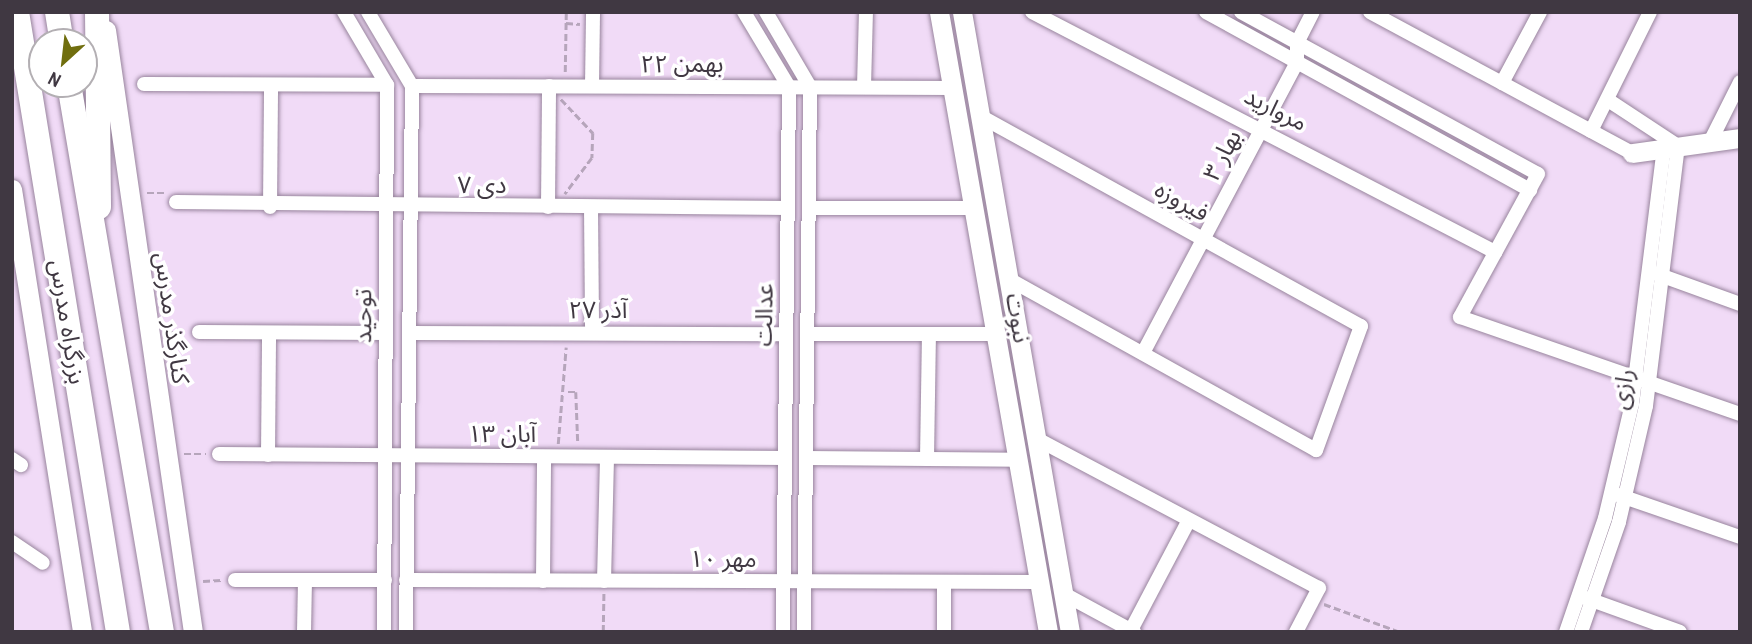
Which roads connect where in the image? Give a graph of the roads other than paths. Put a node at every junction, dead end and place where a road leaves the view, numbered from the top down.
1 (18, 12) edge
2 (97, 12) edge
3 (103, 12) edge
4 (344, 12) edge
5 (368, 12) edge
6 (593, 12) edge
7 (744, 12) edge
8 (766, 12) edge
9 (866, 12) edge
10 (939, 12) edge
11 (961, 12) edge
12 (1032, 12) edge
13 (1206, 12) edge
14 (1241, 12) edge
15 (1313, 12) edge
16 (1370, 12) edge
17 (1540, 12) edge
18 (1650, 12) edge
19 (1297, 43) junction
20 (18, 46) edge
21 (1297, 62) junction
22 (1740, 82) edge
23 (1502, 83) junction
24 (144, 84) dead end
25 (271, 85) junction
26 (387, 85) junction
27 (412, 86) junction
28 (549, 86) junction
29 (592, 86) junction
30 (789, 87) junction
31 (810, 87) junction
32 (864, 88) junction
33 (953, 88) junction
34 (71, 98) edge
35 (1608, 100) junction
36 (980, 116) junction
37 (1263, 127) junction
38 (1591, 131) junction
39 (1740, 138) edge
40 (1710, 142) junction
41 (1671, 147) junction
42 (1632, 153) joint
43 (12, 189) edge
44 (1530, 190) junction
45 (176, 202) road end
46 (270, 207) junction
47 (387, 207) junction
48 (410, 207) junction
49 (551, 207) junction
50 (591, 207) junction
51 (788, 208) junction
52 (809, 208) junction
53 (974, 208) junction
54 (96, 239) junction
55 (1203, 239) junction
56 (1495, 252) junction
57 (1649, 271) junction
58 (1663, 278) junction
59 (1009, 279) junction
60 (1740, 304) edge
61 (199, 332) road end
62 (269, 333) junction
63 (386, 333) junction
64 (409, 333) junction
65 (592, 333) junction
66 (786, 334) junction
67 (808, 334) junction
68 (929, 334) junction
69 (996, 334) junction
70 (1143, 353) junction
71 (1642, 380) junction
72 (1740, 414) edge
73 (1037, 439) junction
74 (219, 454) road end
75 (268, 455) junction
76 (385, 456) junction
77 (408, 456) junction
78 (551, 457) junction
79 (607, 457) junction
80 (785, 458) junction
81 (806, 458) junction
82 (927, 459) junction
83 (1019, 460) junction
84 (1618, 495) junction
85 (1189, 520) junction
86 (1740, 537) edge
87 (12, 542) edge
88 (43, 564) dead end
89 (235, 580) road end
90 (305, 580) junction
91 (385, 580) junction
92 (406, 580) junction
93 (543, 581) junction
94 (604, 581) junction
95 (784, 582) junction
96 (805, 582) junction
97 (944, 582) junction
98 (1040, 582) junction
99 (1064, 594) junction
100 (1585, 597) junction
101 (1133, 631) edge
102 (82, 632) edge
103 (118, 632) edge
104 (162, 632) edge
105 (193, 632) edge
106 (304, 632) edge
107 (384, 632) edge
108 (405, 632) edge
109 (783, 632) edge
110 (804, 632) edge
111 (944, 632) edge
112 (1048, 632) edge
113 (1070, 632) edge
114 (1296, 632) edge
115 (1566, 632) edge
116 (1581, 632) edge
117 (1680, 632) edge

1 - 20 highway, بزرگراه مدرس
2 - 54 highway
3 - 105 street, کنارگذر مدرس
4 - 26 street
5 - 27 street
6 - 29 street
7 - 30 street
8 - 31 street
9 - 32 street
10 - 33 street, نبوت
11 - 36 street, نبوت
12 - 37 street, مروارید
13 - 21 street
14 - 19 street
15 - 19 street, بهار ۳
16 - 23 street
17 - 23 street
18 - 35 street
19 - 21 street, بهار ۳
19 - 44 street
20 - 103 highway, بزرگراه مدرس
21 - 37 street, بهار ۳
21 - 44 street
22 - 40 street
23 - 38 street
24 - 25 street
25 - 26 street
25 - 46 street
26 - 47 street, توحید
27 - 28 street, ۲۲ بهمن
27 - 48 street, توحید
28 - 29 street, ۲۲ بهمن
28 - 49 street
29 - 30 street, ۲۲ بهمن
30 - 31 street, ۲۲ بهمن
30 - 51 street, عدالت
31 - 32 street, ۲۲ بهمن
31 - 52 street, عدالت
32 - 33 street, ۲۲ بهمن
33 - 53 street, نبوت
34 - 54 highway, بزرگراه مدرس
35 - 38 street
35 - 41 street
36 - 55 street, فیروزه
36 - 59 street, نبوت
37 - 55 street, بهار ۳
37 - 56 street, مروارید
38 - 42 street
39 - 40 street
40 - 41 street
41 - 42 street
41 - 57 street, رازی
41 - 58 street, رازی
43 - 102 street
44 - 56 street
45 - 46 street, ۷ دی
46 - 47 street, ۷ دی
47 - 48 street, ۷ دی
47 - 63 street, توحید
48 - 49 street, ۷ دی
48 - 64 street, توحید
49 - 50 street, ۷ دی
50 - 51 street, ۷ دی
50 - 65 street
51 - 66 street, عدالت
52 - 53 street
52 - 67 street, عدالت
53 - 69 street, نبوت
54 - 104 highway, بزرگراه مدرس
55 - 70 street, بهار ۳
55 - 70 street, فیروزه
56 - 71 street
57 - 58 street
57 - 71 street, رازی
58 - 60 street
58 - 71 street, رازی
59 - 70 street
59 - 73 street, نبوت
61 - 62 street
62 - 63 street
62 - 75 street
63 - 76 street, توحید
64 - 65 street, ۲۷ آذر
64 - 77 street, توحید
65 - 66 street, ۲۷ آذر
66 - 80 street, عدالت
67 - 68 street
67 - 81 street, عدالت
68 - 69 street
68 - 82 street
69 - 83 street, نبوت
71 - 72 street
71 - 84 street, رازی
73 - 85 street
73 - 99 street, نبوت
74 - 75 street, ۱۳ آبان
75 - 76 street, ۱۳ آبان
76 - 77 street, ۱۳ آبان
76 - 91 street, توحید
77 - 78 street, ۱۳ آبان
77 - 92 street, توحید
78 - 79 street, ۱۳ آبان
78 - 93 street
79 - 80 street, ۱۳ آبان
79 - 94 street
80 - 95 street, عدالت
81 - 82 street
81 - 96 street, عدالت
82 - 83 street
83 - 98 street, نبوت
84 - 86 street
84 - 100 street, رازی
85 - 101 street
85 - 114 street
87 - 88 street
89 - 90 street
90 - 91 street
90 - 106 street
91 - 107 street, توحید
92 - 93 street, ۱۰ مهر
92 - 108 street, توحید
93 - 94 street, ۱۰ مهر
94 - 95 street, ۱۰ مهر
95 - 96 street, ۱۰ مهر
95 - 109 street, عدالت
96 - 97 street, ۱۰ مهر
96 - 110 street, عدالت
97 - 98 street, ۱۰ مهر
97 - 111 street
98 - 112 street, نبوت
99 - 101 street
99 - 113 street, نبوت
100 - 115 street, رازی
100 - 116 street, رازی
100 - 117 street

